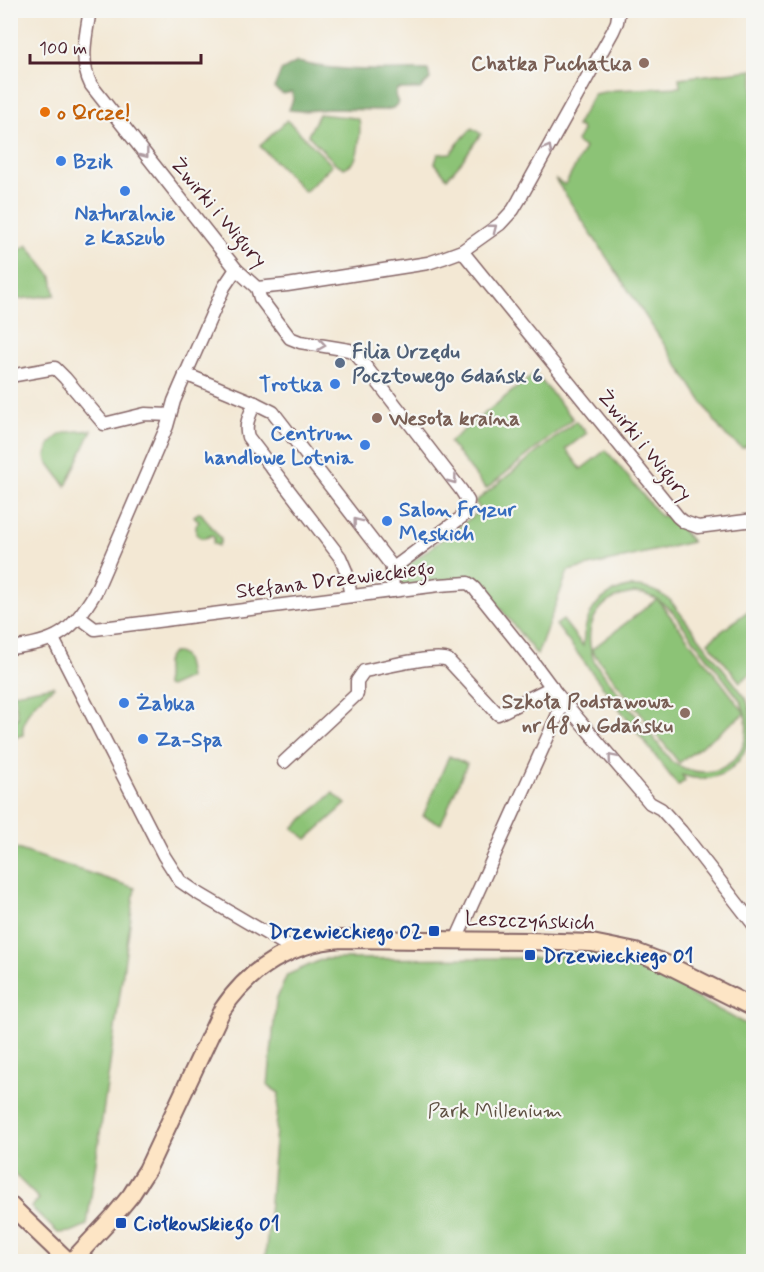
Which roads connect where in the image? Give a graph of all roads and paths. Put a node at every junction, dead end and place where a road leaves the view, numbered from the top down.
1 (90, 10) edge
2 (619, 10) edge
3 (462, 251) junction
4 (236, 269) junction
5 (257, 288) junction
6 (185, 375) junction
7 (10, 376) edge
8 (255, 403) junction
9 (170, 415) junction
10 (753, 520) edge
11 (392, 569) junction
12 (393, 591) junction
13 (351, 596) junction
14 (79, 617) junction
15 (53, 639) junction
16 (10, 648) edge
17 (552, 687) junction
18 (564, 701) junction
19 (284, 762) dead end
20 (753, 925) edge
21 (456, 940) junction
22 (293, 950) junction
23 (753, 1008) edge
24 (10, 1205) edge
25 (70, 1262) edge

1 -> 4 street, Żwirki i Wigury
3 -> 2 street, Żwirki i Wigury
3 - 5 street, Żwirki i Wigury
3 - 10 street, Żwirki i Wigury
4 - 5 street, Żwirki i Wigury
4 - 6 street
5 -> 11 street
6 - 8 street
6 - 9 street
7 - 9 street
11 -> 8 street
8 - 13 street
9 - 14 street
11 - 12 street
12 - 13 street, Stefana Drzewieckiego
12 - 17 street, Stefana Drzewieckiego
13 - 14 street, Stefana Drzewieckiego
14 - 15 street
15 - 16 street
15 - 22 street
17 - 18 street, Stefana Drzewieckiego
17 - 19 street
20 -> 18 street, Stefana Drzewieckiego
18 - 21 street
21 - 22 street, Leszczyńskich
21 - 23 street, Leszczyńskich
22 - 25 street, Leszczyńskich
24 - 25 street

